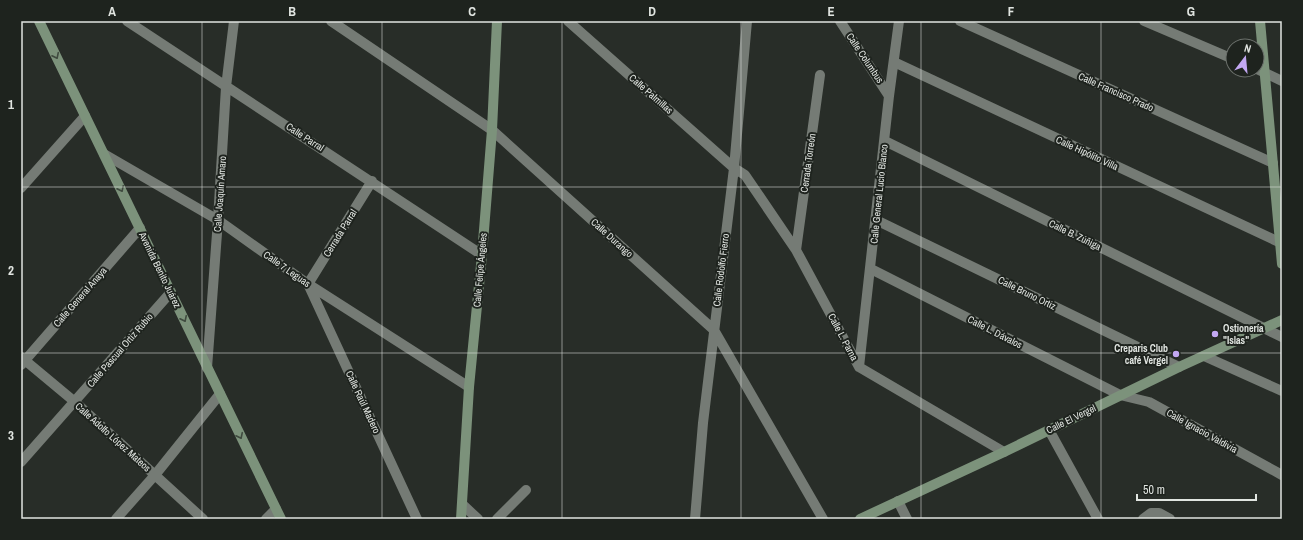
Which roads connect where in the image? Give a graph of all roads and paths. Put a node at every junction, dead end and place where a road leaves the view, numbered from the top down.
1 (39, 21) edge
2 (128, 21) edge
3 (234, 21) edge
4 (331, 21) edge
5 (497, 21) edge
6 (568, 21) edge
7 (747, 21) edge
8 (840, 21) edge
9 (899, 21) edge
10 (960, 21) edge
11 (1144, 21) edge
12 (1260, 21) edge
13 (1260, 38) edge
14 (1225, 56) edge
15 (894, 62) junction
16 (1265, 73) edge
17 (820, 75) dead end
18 (1262, 78) edge
19 (1282, 81) edge
20 (226, 87) junction
21 (890, 96) junction
22 (85, 116) junction
23 (492, 130) junction
24 (885, 141) junction
25 (104, 154) junction
26 (1273, 163) junction
27 (734, 168) junction
28 (372, 181) junction
29 (21, 188) edge
30 (218, 220) junction
31 (876, 220) junction
32 (140, 228) junction
33 (1281, 244) junction
34 (796, 250) junction
35 (482, 255) junction
36 (1282, 264) edge
37 (871, 269) junction
38 (308, 284) junction
39 (171, 292) junction
40 (1282, 320) edge
41 (1265, 329) junction
42 (714, 330) junction
43 (1282, 337) edge
44 (1204, 356) junction
45 (22, 361) edge
46 (859, 367) junction
47 (1178, 367) junction
48 (207, 368) junction
49 (468, 387) junction
50 (1282, 391) edge
51 (220, 394) junction
52 (1120, 395) junction
53 (75, 402) junction
54 (1049, 430) junction
55 (1004, 452) junction
56 (21, 462) edge
57 (155, 475) junction
58 (1282, 475) edge
59 (526, 490) dead end
60 (898, 501) junction
61 (463, 505) junction
62 (276, 509) junction
63 (116, 519) edge
64 (203, 519) edge
65 (266, 519) edge
66 (281, 519) edge
67 (417, 519) edge
68 (461, 519) edge
69 (478, 519) edge
70 (497, 519) edge
71 (695, 519) edge
72 (823, 519) edge
73 (860, 519) edge
74 (907, 519) edge
75 (1098, 519) edge
76 (1143, 519) edge
77 (1170, 519) edge

1 -> 22 street, Avenida Benito Juárez
2 - 20 street, Calle Parral
3 - 20 street, Calle Joaquín Amaro
4 - 23 street, Calle Durango
5 - 23 street, Calle Felipe Ángeles
6 - 27 street, Calle Palmillas
7 - 27 street, Calle Rodolfo Fierro
8 - 21 street, Calle Columbus
9 - 15 street, Calle General Lucio Blanco
10 - 26 street, Calle Francisco Prado
11 - 14 street
12 - 13 street
15 - 21 street, Calle General Lucio Blanco
15 - 33 street, Calle Hipólito Villa
16 - 19 street
17 - 34 street, Cerrada Torreón
18 - 26 street
20 - 28 street, Calle Parral
20 - 30 street, Calle Joaquín Amaro
21 - 24 street, Calle General Lucio Blanco
22 - 25 street, Avenida Benito Juárez
22 - 29 street
23 - 35 street, Calle Felipe Ángeles
23 - 42 street, Calle Durango
24 - 31 street, Calle General Lucio Blanco
24 - 41 street, Calle B. Zúñiga
25 - 30 street, Calle 7 Leguas
25 -> 32 street, Avenida Benito Juárez
26 - 33 street
27 - 34 street, Calle L. Parna
27 - 42 street, Calle Rodolfo Fierro
28 - 35 street, Calle Parral
28 - 38 street, Cerrada Parral
30 - 38 street, Calle 7 Leguas
30 - 48 street, Calle Joaquín Amaro
31 - 37 street, Calle General Lucio Blanco
31 - 47 street, Calle Bruno Ortiz
32 - 39 street, Avenida Benito Juárez
32 - 45 street, Calle General Anaya
33 - 36 street
34 - 46 street, Calle L. Parna
35 - 49 street, Calle Felipe Ángeles
37 - 46 street, Calle General Lucio Blanco
37 - 52 street, Calle L. Dávalos
38 - 49 street, Calle 7 Leguas
38 - 67 street, Calle Raúl Madero
39 -> 48 street, Avenida Benito Juárez
39 - 53 street, Calle Pascual Ortiz Rubio
40 - 41 street, Calle El Vergel
41 - 43 street, Calle B. Zúñiga
41 - 44 street, Calle El Vergel
42 - 71 street, Calle Rodolfo Fierro
42 - 72 street, Calle Durango
44 - 47 street, Calle El Vergel
44 - 50 street
45 - 53 street, Calle Adolfo López Mateos
46 - 55 street, Calle L. Parna
47 - 52 street, Calle El Vergel
48 - 51 street, Avenida Benito Juárez
49 - 61 street, Calle Felipe Ángeles
51 - 57 street
51 -> 62 street, Avenida Benito Juárez
52 - 54 street, Calle El Vergel
52 - 58 street, Calle Ignacio Valdivia
53 - 56 street, Calle Pascual Ortiz Rubio
53 - 57 street, Calle Adolfo López Mateos
54 - 55 street, Calle El Vergel
54 - 75 street
55 - 60 street, Calle El Vergel
57 - 63 street
57 - 64 street, Calle Adolfo López Mateos
59 - 70 street
60 - 73 street, Calle El Vergel
60 - 74 street
61 - 68 street, Calle Felipe Ángeles
61 - 69 street
62 - 65 street
62 - 66 street, Avenida Benito Juárez
76 - 77 street

